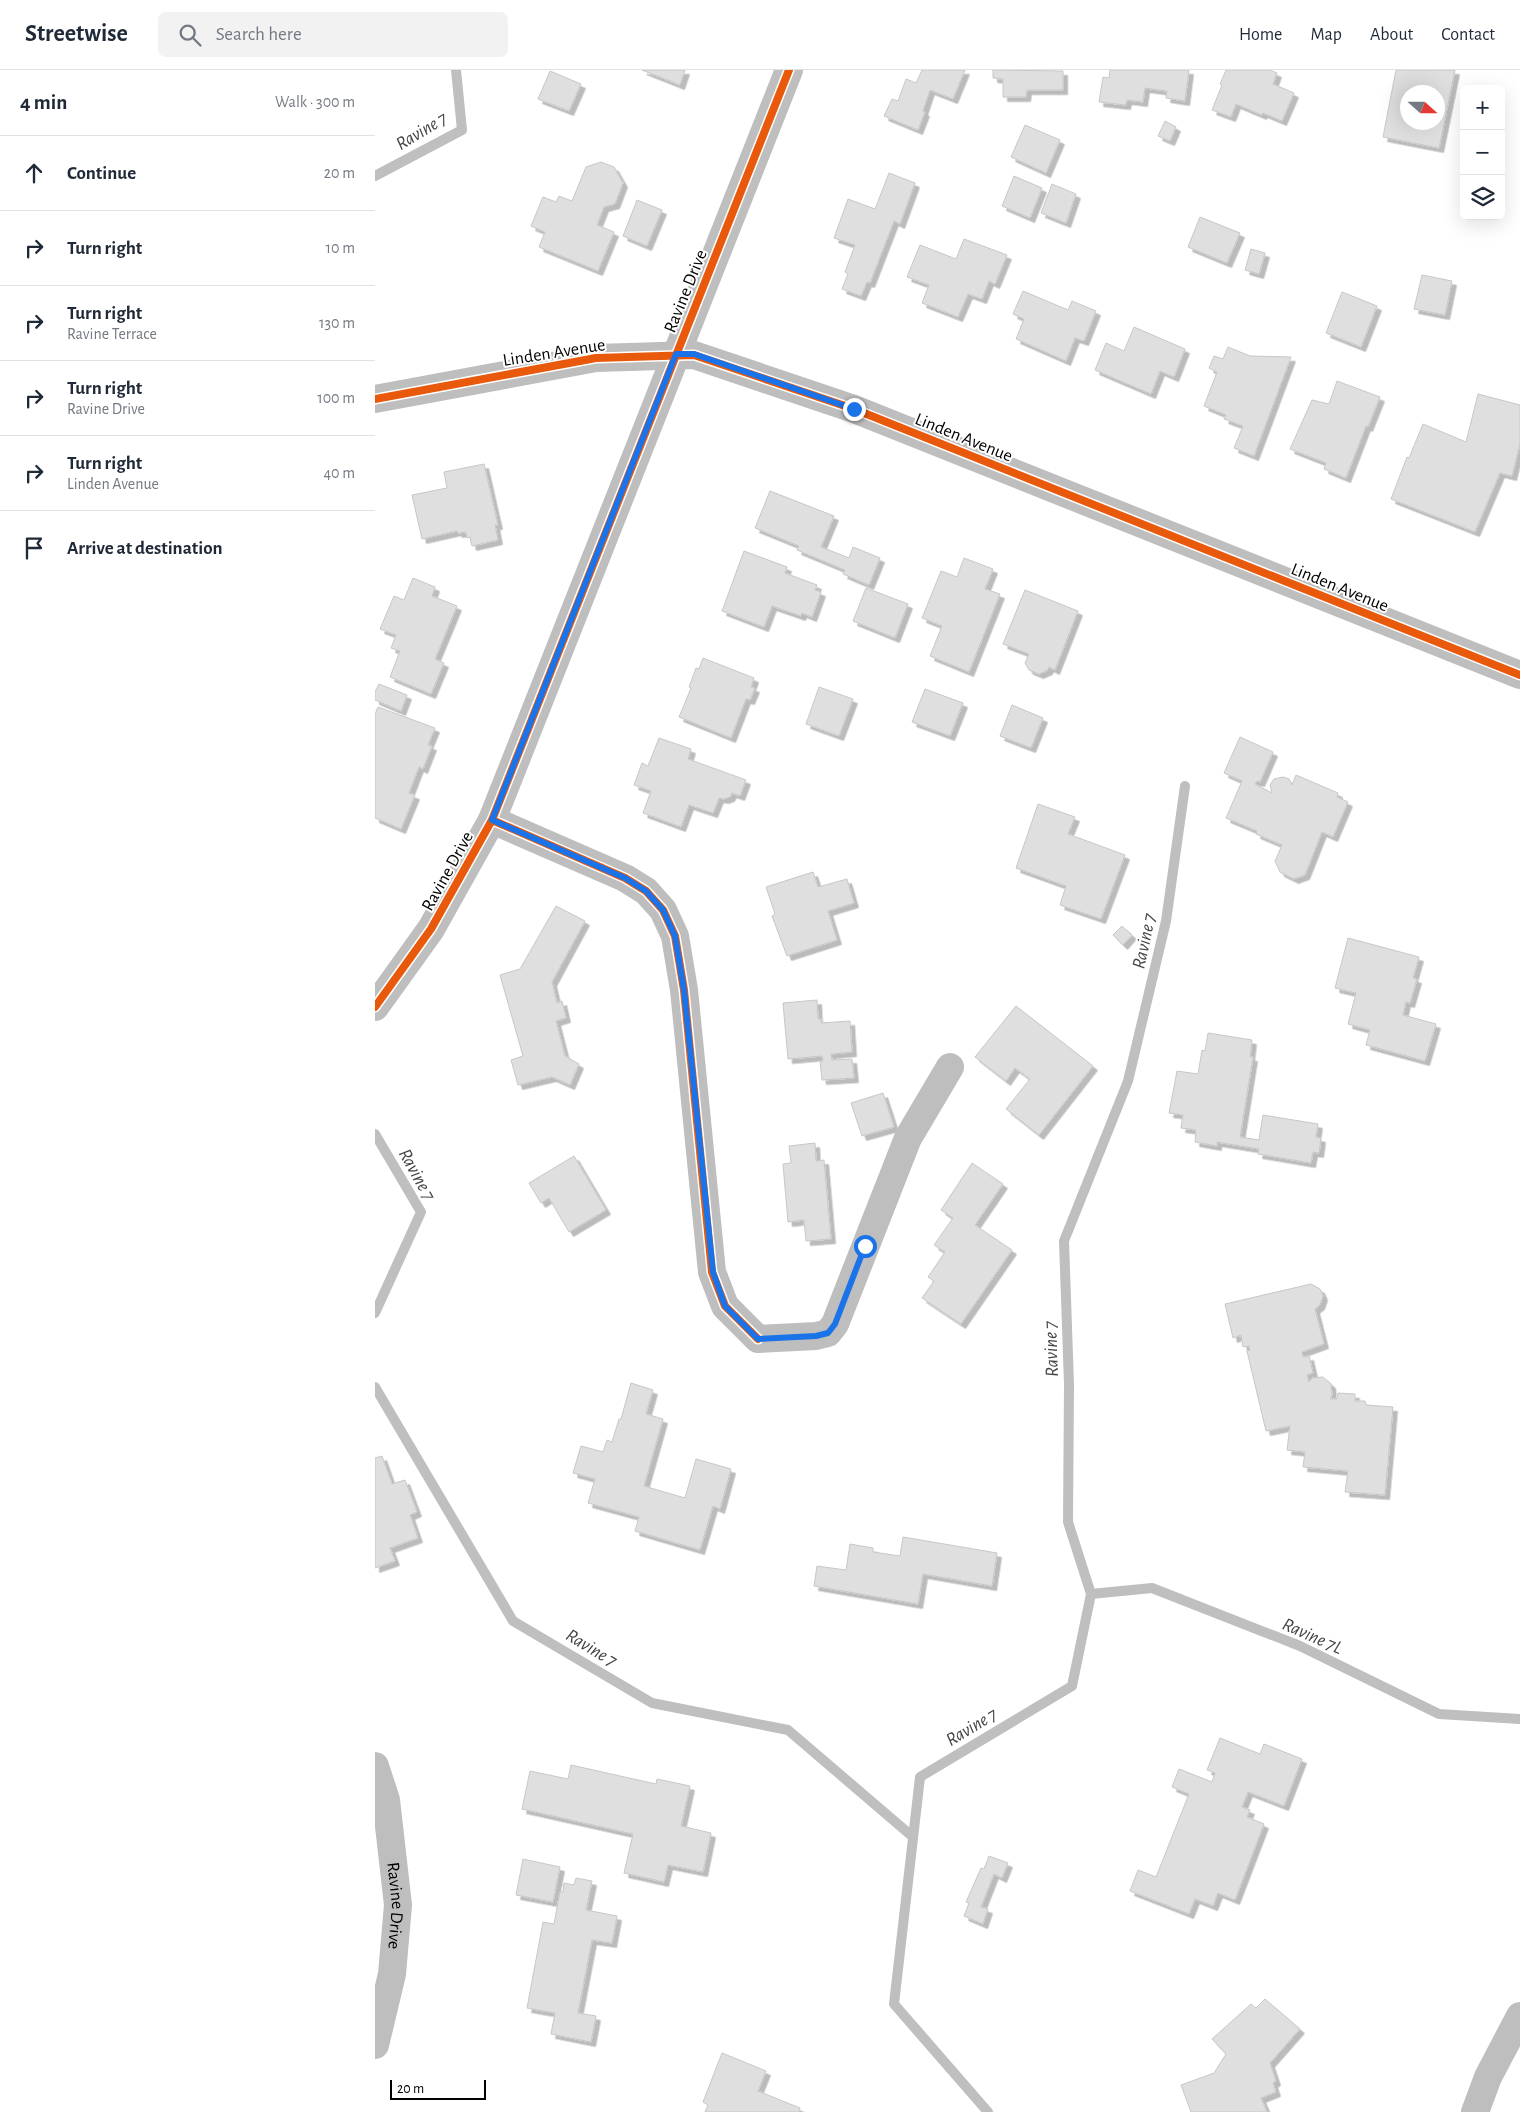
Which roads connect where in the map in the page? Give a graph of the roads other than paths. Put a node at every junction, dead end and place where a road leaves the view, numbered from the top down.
1 (789, 70) edge
2 (676, 354) junction
3 (375, 399) edge
4 (1520, 675) edge
5 (492, 820) junction
6 (375, 1006) edge
7 (950, 1067) dead end
8 (375, 1766) edge
9 (1520, 2016) edge
10 (375, 2046) edge
11 (1475, 2112) edge

1 - 2 street, Ravine Drive
2 - 3 street, Linden Avenue
2 - 4 street, Linden Avenue
2 - 5 street, Ravine Drive
5 - 6 street, Ravine Drive
5 - 7 street
8 - 10 street, Ravine Drive
9 - 11 street

